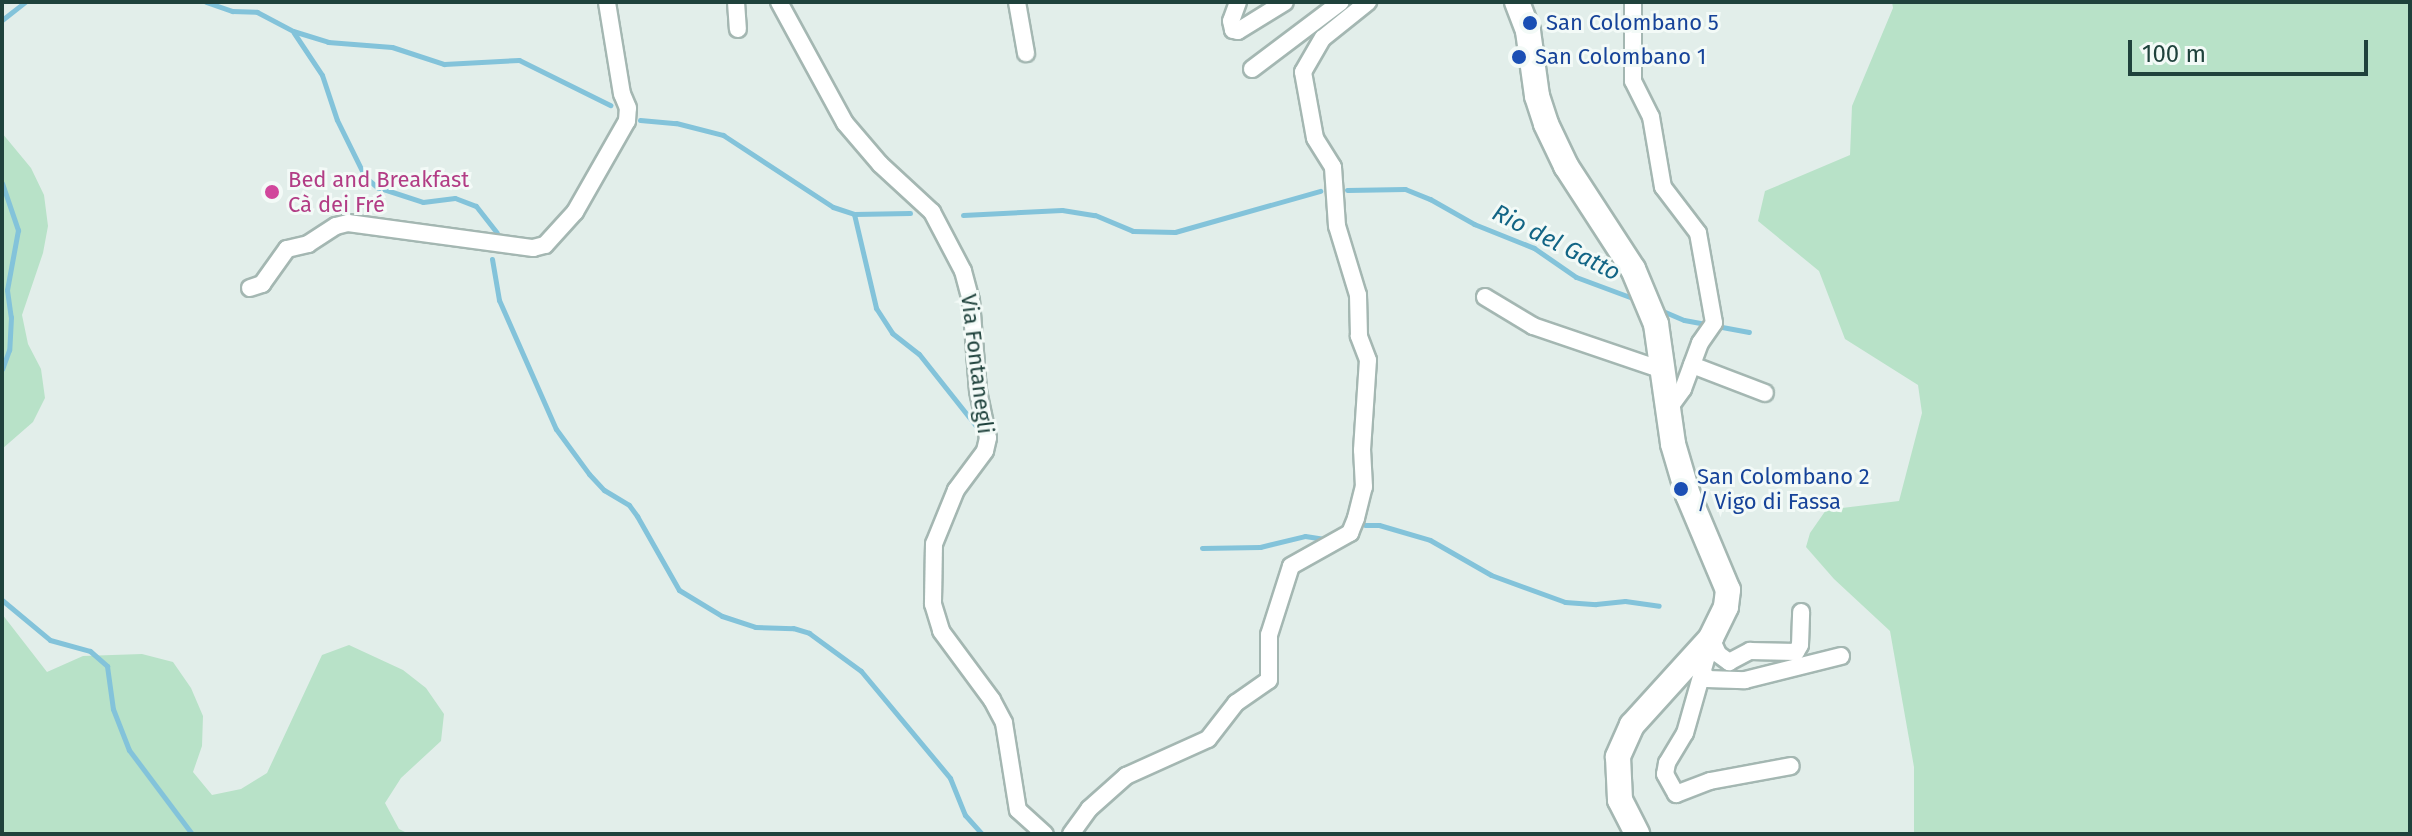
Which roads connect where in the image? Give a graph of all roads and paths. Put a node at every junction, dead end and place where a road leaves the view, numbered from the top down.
1 (607, 2) edge
2 (736, 2) edge
3 (779, 2) edge
4 (1017, 2) edge
5 (1238, 2) edge
6 (1285, 2) edge
7 (1341, 2) edge
8 (1368, 2) edge
9 (1517, 2) edge
10 (1633, 2) edge
11 (738, 29) dead end
12 (1026, 53) dead end
13 (1252, 69) dead end
14 (250, 288) dead end
15 (1485, 297) dead end
16 (1692, 365) junction
17 (1665, 371) junction
18 (1765, 393) dead end
19 (1670, 407) junction
20 (1801, 612) dead end
21 (1706, 652) junction
22 (1841, 656) dead end
23 (1791, 766) dead end
24 (1045, 834) edge
25 (1071, 834) edge
26 (1637, 834) edge

1 - 14 street
2 - 11 street
3 - 24 street, Via Fontanegli
4 - 12 street
5 - 6 street
7 - 13 street
8 - 25 street
9 - 17 street
10 - 16 street
15 - 17 street
16 - 18 street
16 - 19 street
17 - 19 street
19 - 21 street
20 - 21 street
21 - 22 street
21 - 23 street
21 - 26 street

